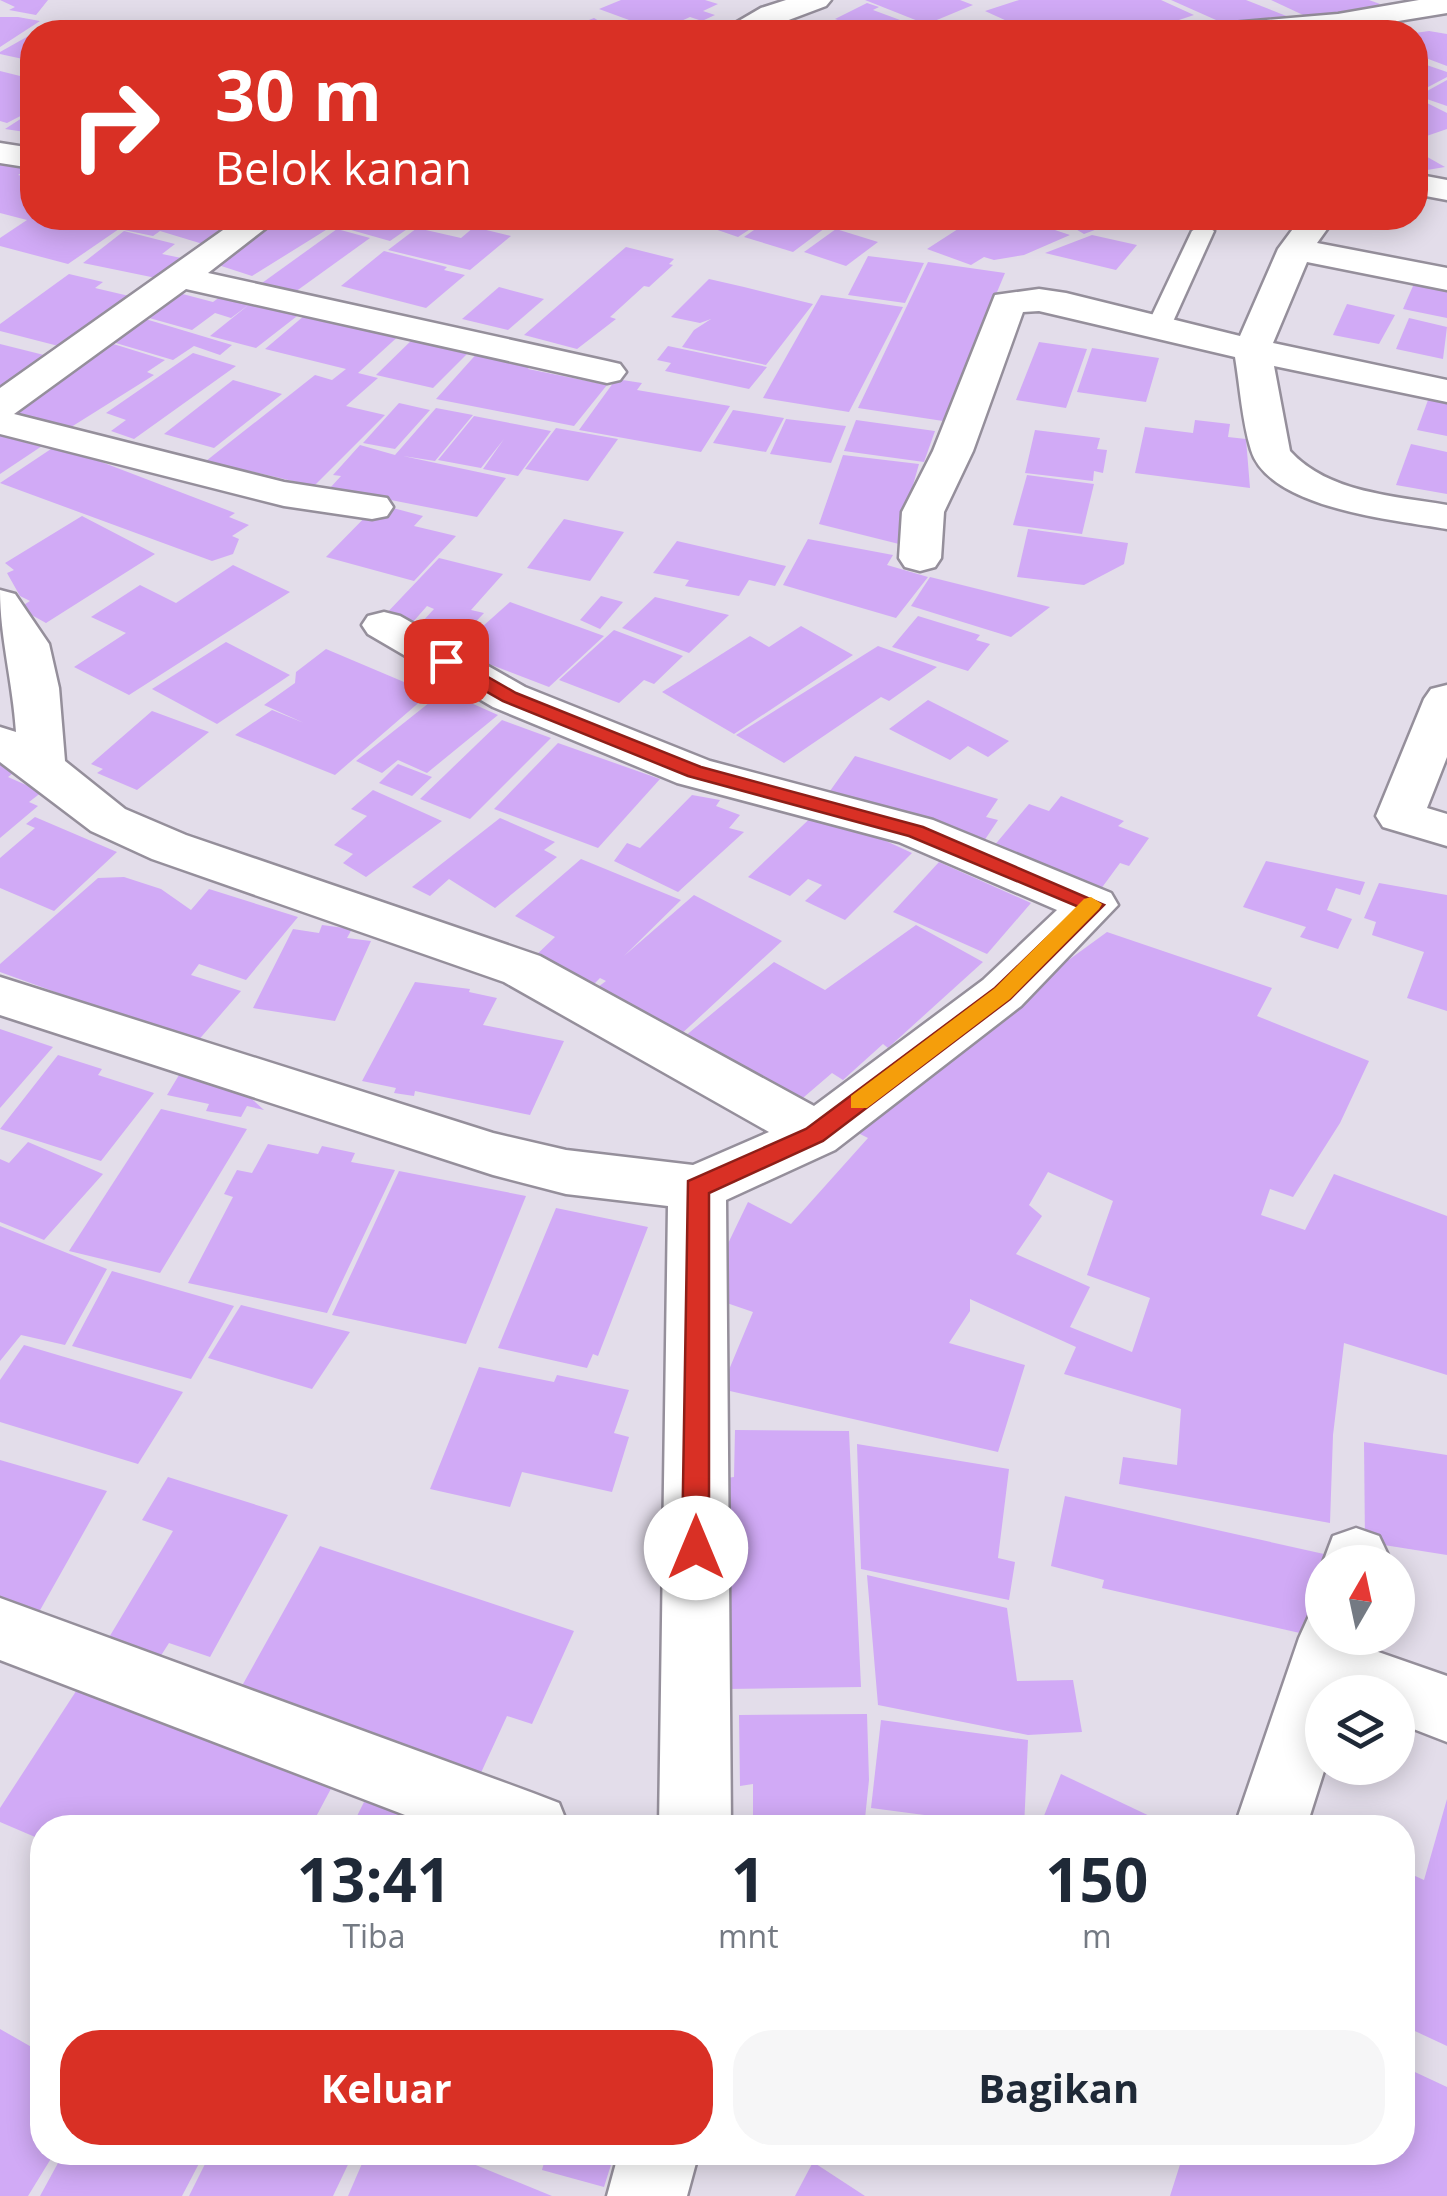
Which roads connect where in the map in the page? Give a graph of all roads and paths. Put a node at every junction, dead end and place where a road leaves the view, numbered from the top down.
1 (816, 0) edge
2 (1375, 0) edge
3 (1447, 4) edge
4 (1410, 12) junction
5 (759, 20) edge
6 (1339, 20) edge
7 (245, 230) edge
8 (1309, 230) edge
9 (1202, 231) dead end
10 (1295, 249) junction
11 (178, 277) junction
12 (1447, 279) edge
13 (1159, 326) junction
14 (1252, 350) junction
15 (606, 372) dead end
16 (1447, 391) edge
17 (0, 406) edge
18 (0, 422) edge
19 (372, 507) dead end
20 (1447, 517) edge
21 (920, 558) dead end
22 (0, 603) edge
23 (384, 625) dead end
24 (1447, 699) edge
25 (21, 755) edge
26 (1447, 830) edge
27 (0, 996) edge
28 (814, 1135) junction
29 (697, 1188) junction
30 (0, 1630) edge
31 (1328, 1655) edge
32 (1337, 1655) edge
33 (1447, 1709) edge
34 (498, 1815) edge
35 (695, 1815) edge
36 (1274, 1815) edge
37 (655, 2165) edge
38 (647, 2196) edge

1 - 5 street
2 - 4 street
3 - 4 street
4 - 6 street
7 - 11 street
8 - 10 street
9 - 13 lane
10 - 12 street
10 - 14 street
11 - 15 street
11 - 17 street
13 - 14 street
13 - 21 street
14 - 16 street
14 - 20 street
18 - 19 street
22 - 25 street
23 - 28 street
24 - 26 street
25 - 28 street
27 - 29 street
28 - 29 street
29 - 35 street
30 - 34 street
31 - 36 street
32 - 33 street
37 - 38 street

